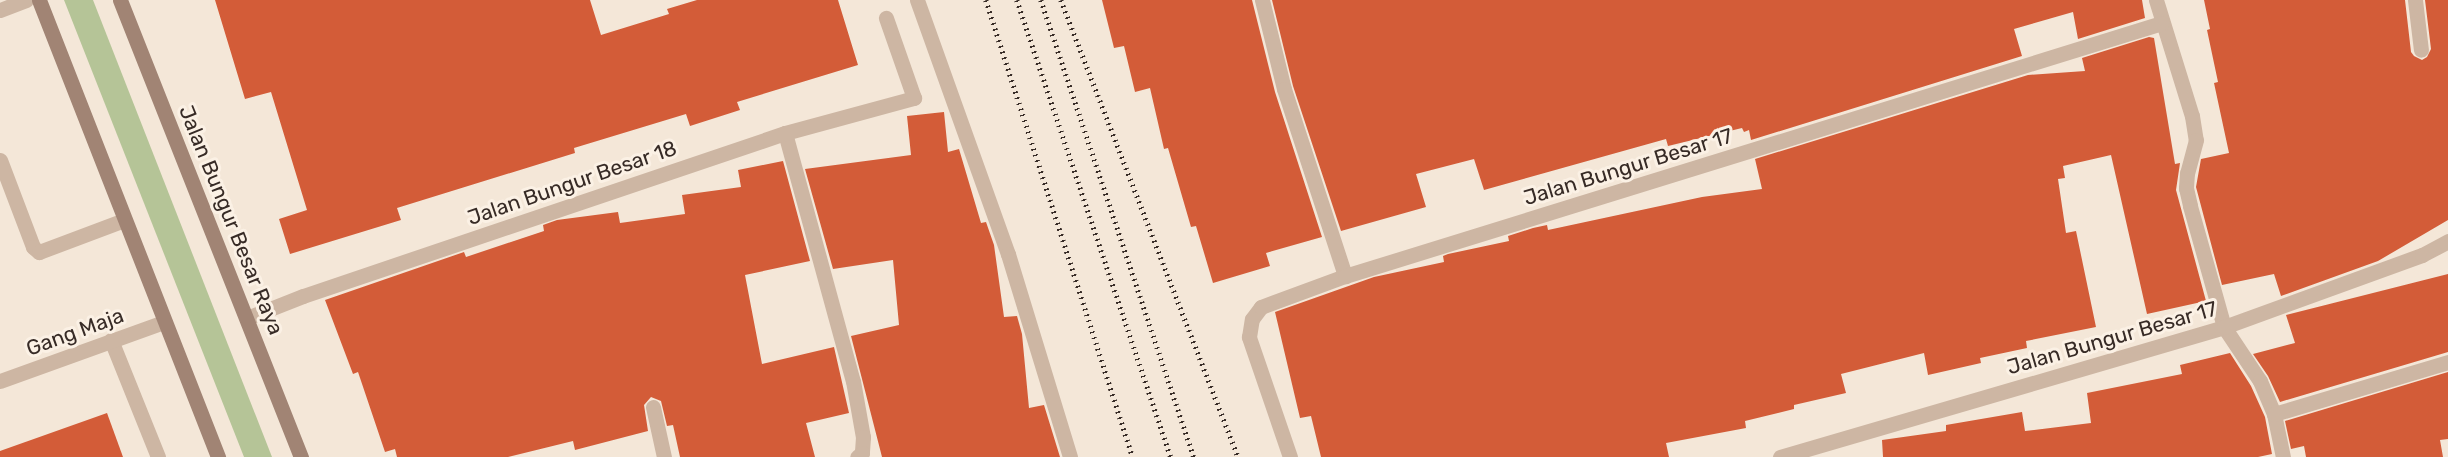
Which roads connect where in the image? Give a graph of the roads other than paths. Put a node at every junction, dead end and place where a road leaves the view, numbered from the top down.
1 (26, 0) edge
2 (39, 0) edge
3 (120, 0) edge
4 (917, 0) edge
5 (1262, 0) edge
6 (2156, 0) edge
7 (2415, 0) edge
8 (0, 10) edge
9 (886, 18) dead end
10 (2162, 22) junction
11 (2421, 50) dead end
12 (785, 133) junction
13 (0, 160) edge
14 (124, 220) junction
15 (2448, 241) edge
16 (1345, 276) junction
17 (247, 318) junction
18 (164, 322) junction
19 (2224, 327) junction
20 (111, 340) junction
21 (2448, 362) edge
22 (0, 381) edge
23 (653, 407) dead end
24 (2274, 414) junction
25 (158, 457) edge
26 (218, 457) edge
27 (301, 457) edge
28 (664, 457) edge
29 (857, 457) edge
30 (1070, 457) edge
31 (1290, 457) edge
32 (1780, 457) edge
33 (2283, 457) edge

1 - 8 street
2 - 14 main road
3 - 17 main road, Jalan Bungur Besar Raya
4 - 30 street
5 - 16 street
6 - 10 street
7 - 11 street
9 - 12 street, Jalan Bungur Besar 18
10 - 16 street, Jalan Bungur Besar 17
10 - 19 street
12 - 17 street, Jalan Bungur Besar 18
12 - 29 street
13 - 14 street
14 - 18 main road
15 - 19 street, Jalan Bungur Besar 17
16 - 31 street, Jalan Bungur Besar 17
17 - 27 main road, Jalan Bungur Besar Raya
18 - 20 street, Gang Maja
18 - 26 main road
19 - 24 street
19 - 32 street, Jalan Bungur Besar 17
20 - 22 street, Gang Maja
20 - 25 street
21 - 24 street
23 - 28 street
24 - 33 street

